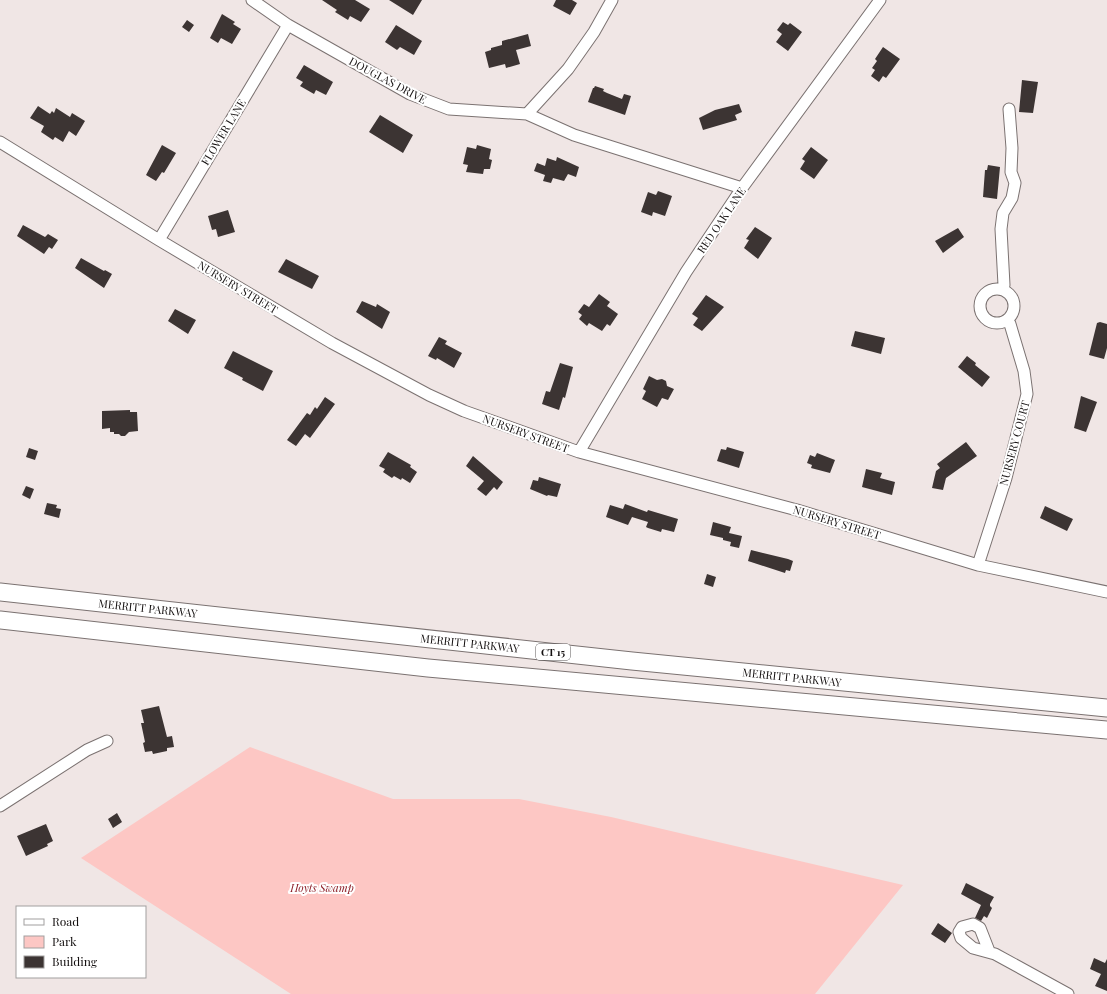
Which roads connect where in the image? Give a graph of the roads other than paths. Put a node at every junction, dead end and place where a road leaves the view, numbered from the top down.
1 (252, 0) edge
2 (612, 0) edge
3 (880, 0) edge
4 (288, 25) junction
5 (1009, 109) dead end
6 (527, 114) junction
7 (0, 142) edge
8 (742, 188) junction
9 (159, 240) junction
10 (1002, 289) junction
11 (1007, 320) junction
12 (579, 452) junction
13 (978, 565) junction
14 (0, 592) edge
15 (1107, 592) edge
16 (0, 620) edge
17 (1107, 708) edge
18 (1107, 730) edge
19 (108, 741) dead end
20 (0, 806) edge
21 (989, 951) dead end
22 (1068, 994) edge

1 - 4 street, DOUGLAS DRIVE
2 - 6 street
3 - 8 street, RED OAK LANE
4 - 6 street, DOUGLAS DRIVE
4 - 9 street, FLOWER LANE
5 - 10 street
6 - 8 street, DOUGLAS DRIVE
7 - 9 street, NURSERY STREET
8 - 12 street, RED OAK LANE
9 - 12 street, NURSERY STREET
10 - 11 street
10 - 11 street
11 - 13 street, NURSERY COURT
12 - 13 street, NURSERY STREET
13 - 15 street, NURSERY STREET
14 - 17 highway, MERRITT PARKWAY / CT 15
16 - 18 highway
19 - 20 street
21 - 22 street

